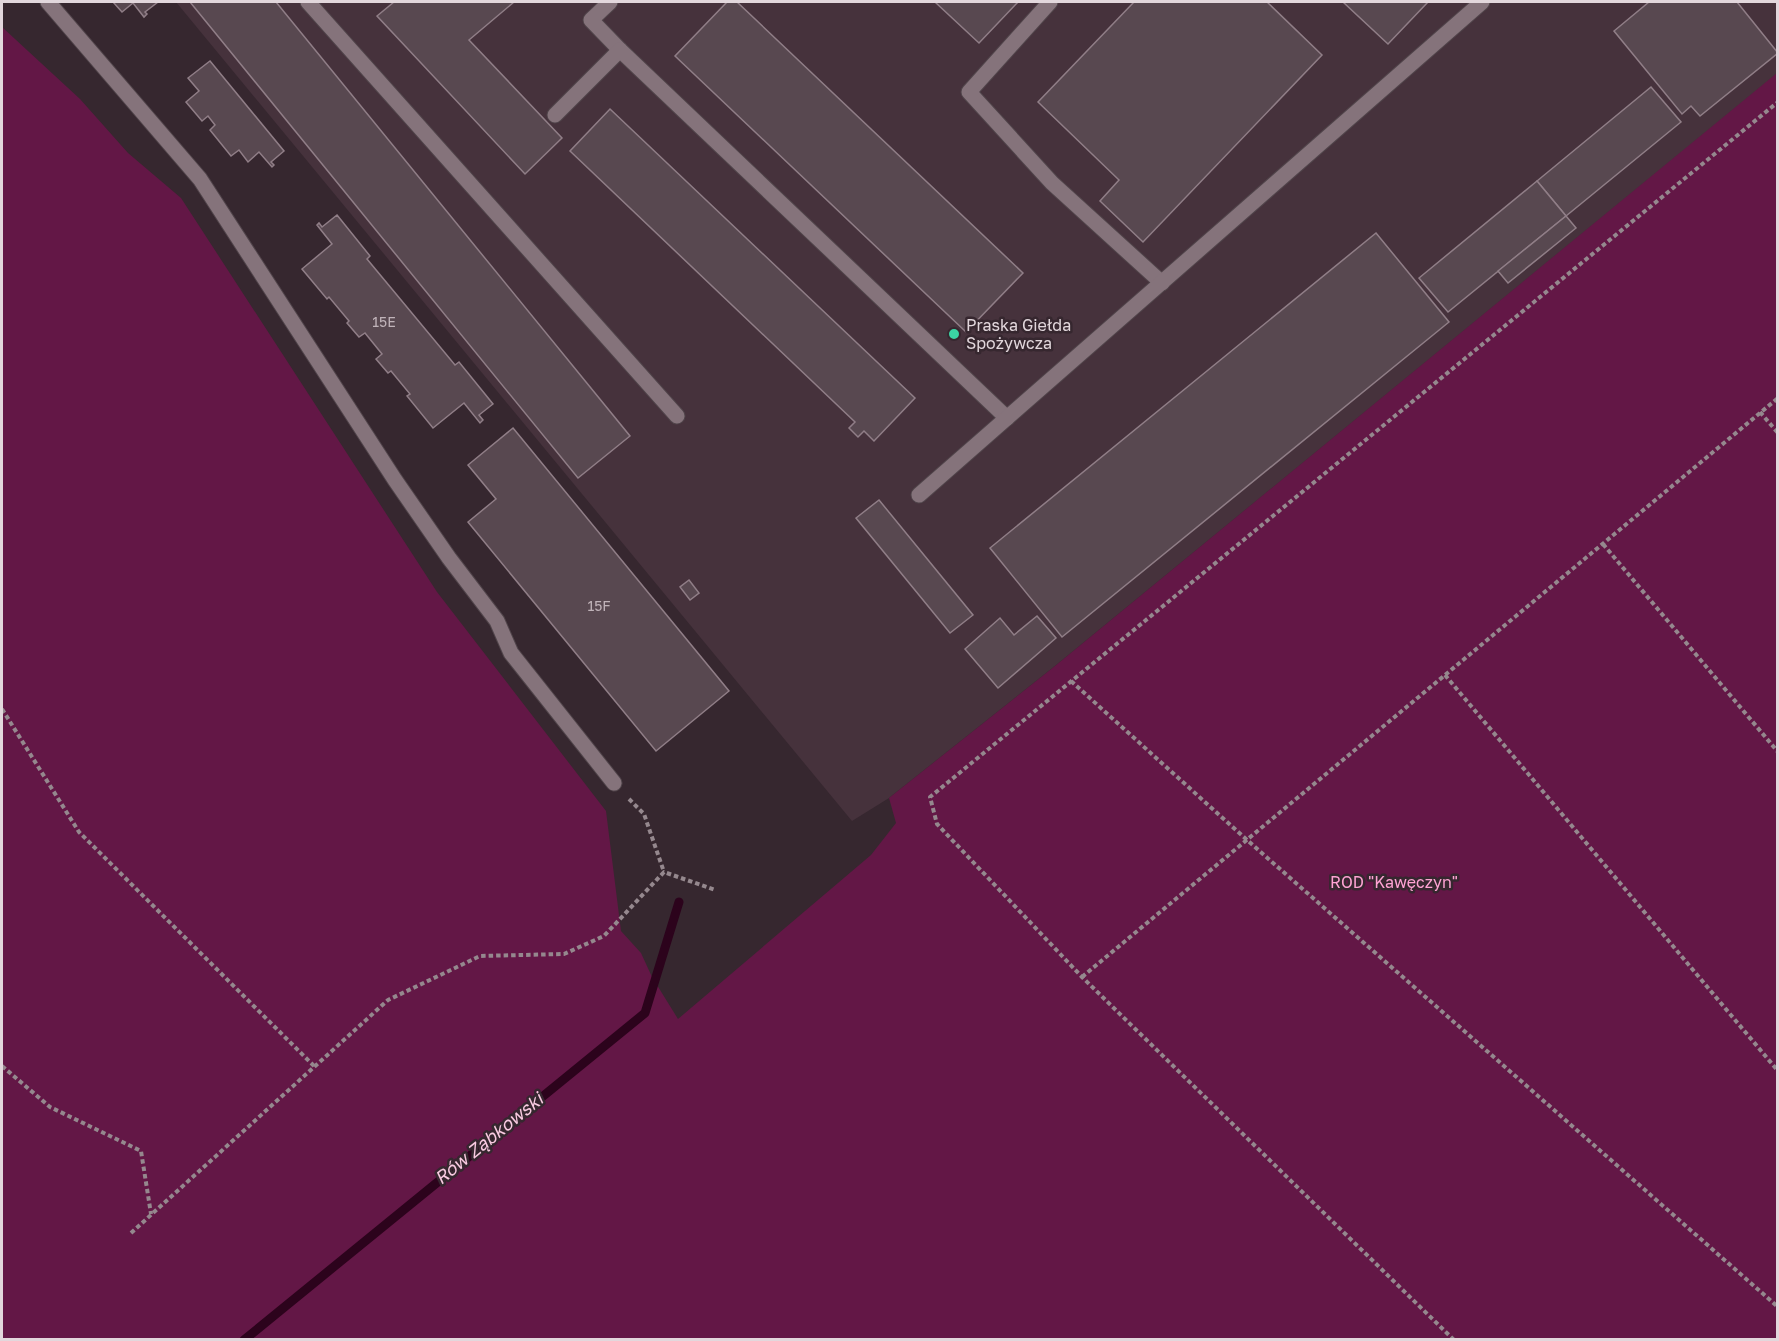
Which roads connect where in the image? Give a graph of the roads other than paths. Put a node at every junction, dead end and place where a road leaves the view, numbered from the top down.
1 (48, 2) edge
2 (308, 2) edge
3 (610, 2) edge
4 (1050, 2) edge
5 (1482, 2) edge
6 (620, 50) junction
7 (555, 115) dead end
8 (1162, 283) junction
9 (677, 416) dead end
10 (1007, 418) junction
11 (919, 495) dead end
12 (614, 783) road end

1 - 12 lane
2 - 9 lane
3 - 6 lane
4 - 8 lane
5 - 8 lane
6 - 7 lane
6 - 10 lane
8 - 10 lane
10 - 11 lane

